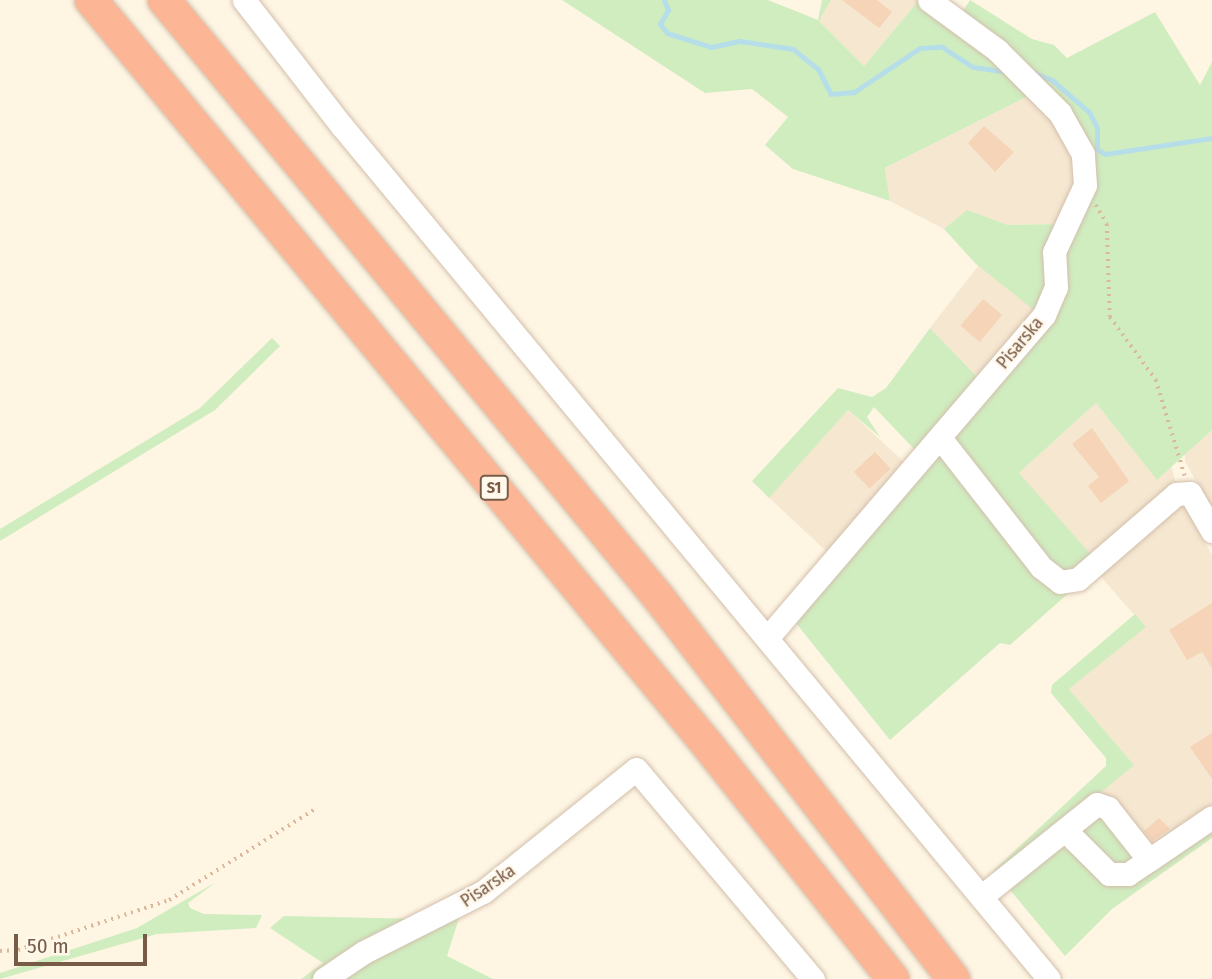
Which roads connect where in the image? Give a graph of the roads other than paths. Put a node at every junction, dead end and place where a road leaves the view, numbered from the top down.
1 (91, 0) edge
2 (164, 0) edge
3 (244, 0) edge
4 (929, 0) edge
5 (941, 439) junction
6 (1212, 531) edge
7 (768, 637) junction
8 (1212, 817) edge
9 (1067, 832) junction
10 (1149, 860) junction
11 (982, 897) junction
12 (324, 979) edge
13 (813, 979) edge
14 (893, 979) edge
15 (954, 979) edge
16 (1049, 979) edge

1 - 14 highway, S1
2 - 15 highway
3 - 7 street
4 - 5 street, Pisarska
5 - 6 street
5 - 7 street, Pisarska
7 - 11 street
8 - 10 street
9 - 10 street
9 - 10 street
9 - 11 street
11 - 16 street
12 - 13 street, Pisarska

